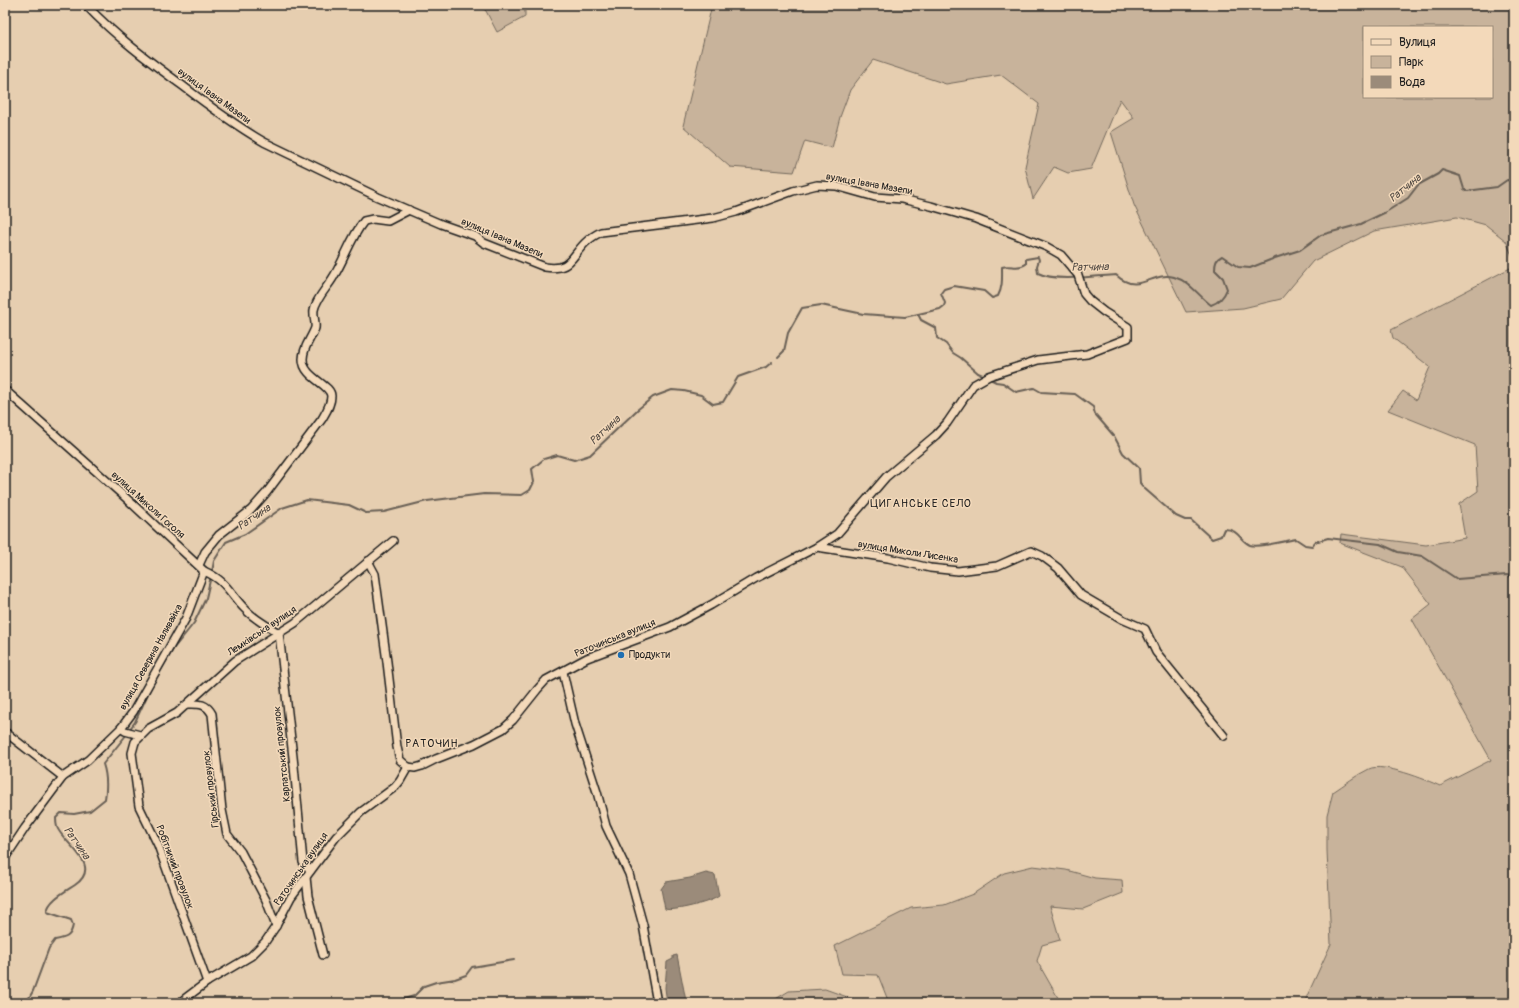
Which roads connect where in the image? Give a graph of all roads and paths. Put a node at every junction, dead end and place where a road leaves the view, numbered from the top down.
1 (86, 5) edge
2 (409, 210) junction
3 (1084, 294) joint
4 (5, 390) edge
5 (393, 541) dead end
6 (817, 547) junction
7 (368, 561) junction
8 (204, 570) junction
9 (279, 633) junction
10 (562, 672) junction
11 (188, 704) junction
12 (123, 730) junction
13 (5, 732) edge
14 (140, 735) junction
15 (1224, 736) dead end
16 (408, 767) junction
17 (64, 777) junction
18 (5, 858) edge
19 (308, 874) junction
20 (276, 926) junction
21 (323, 955) dead end
22 (207, 982) junction
23 (179, 1003) edge
24 (658, 1003) edge

1 - 2 street, вулиця Івана Мазепи
2 - 3 street, вулиця Івана Мазепи
2 - 8 street, вулиця Северина Наливайка
3 - 6 street, Раточинська вулиця
4 - 8 street, вулиця Миколи Гоголя
5 - 7 street, Лемківська вулиця
6 - 10 street, Раточинська вулиця
6 - 15 street, вулиця Миколи Лисенка
7 - 9 street, Лемківська вулиця
7 - 16 street
8 - 9 street, вулиця Миколи Гоголя
8 - 12 street, вулиця Северина Наливайка
9 - 11 street, Лемківська вулиця
9 - 19 street, Карпатський провулок
10 - 16 street, Раточинська вулиця
10 - 24 street
11 - 14 street, Лемківська вулиця
11 - 20 street, Гірський провулок
12 - 14 street
12 - 17 street, вулиця Северина Наливайка
13 - 17 street
14 - 22 street, Робітничий провулок
16 - 19 street, Раточинська вулиця
17 - 18 street, вулиця Северина Наливайка
19 - 20 street, Раточинська вулиця
19 - 21 street, Карпатський провулок
20 - 22 street, Раточинська вулиця
22 - 23 street, Раточинська вулиця

